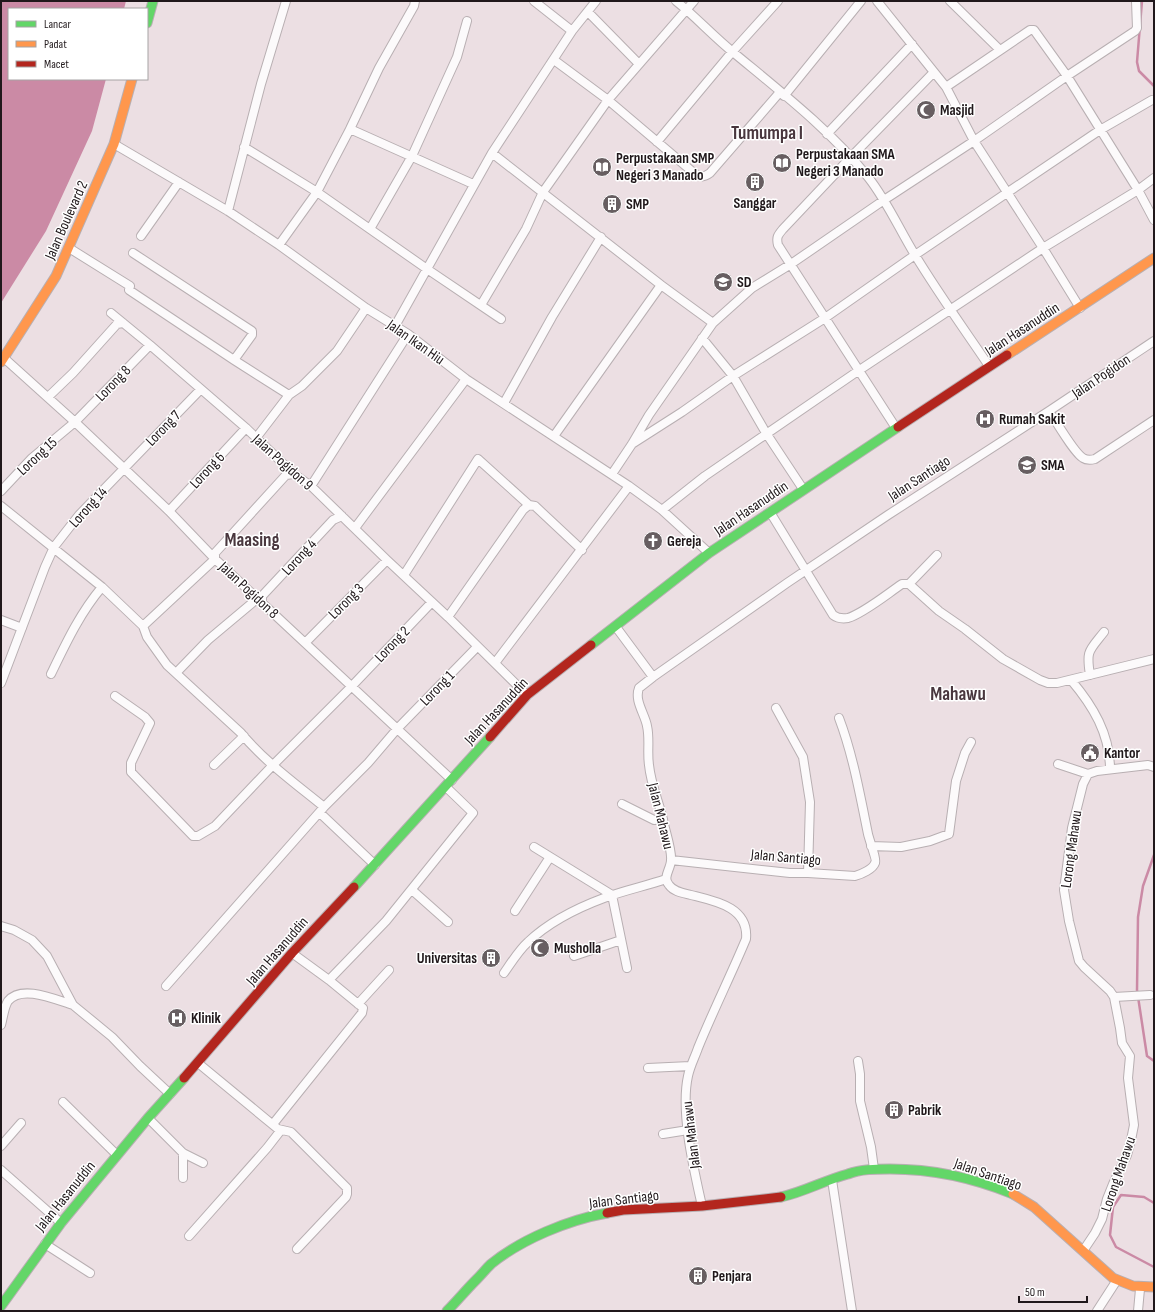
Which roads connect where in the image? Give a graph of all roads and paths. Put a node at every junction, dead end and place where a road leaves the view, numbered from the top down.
1 (153, 1) edge
2 (286, 1) edge
3 (415, 1) edge
4 (534, 1) edge
5 (596, 1) edge
6 (676, 1) edge
7 (694, 1) edge
8 (778, 1) edge
9 (861, 1) edge
10 (877, 1) edge
11 (950, 1) edge
12 (1136, 1) edge
13 (686, 9) junction
14 (588, 12) junction
15 (148, 19) edge
16 (467, 21) dead end
17 (572, 31) junction
18 (912, 44) junction
19 (1000, 50) junction
20 (732, 52) junction
21 (554, 60) junction
22 (639, 64) junction
23 (934, 72) junction
24 (1067, 76) junction
25 (132, 80) edge
26 (946, 87) junction
27 (782, 94) junction
28 (608, 100) junction
29 (1152, 100) dead end
30 (350, 129) junction
31 (1100, 130) junction
32 (827, 134) junction
33 (974, 141) junction
34 (657, 142) junction
35 (114, 144) junction
36 (244, 147) junction
37 (492, 153) junction
38 (412, 156) junction
39 (851, 157) junction
40 (1154, 178) edge
41 (179, 182) junction
42 (474, 184) junction
43 (1138, 190) junction
44 (317, 192) junction
45 (544, 192) junction
46 (1007, 193) junction
47 (884, 200) junction
48 (228, 211) junction
49 (1154, 220) edge
50 (370, 229) junction
51 (141, 236) dead end
52 (601, 237) junction
53 (279, 245) junction
54 (68, 248) junction
55 (1043, 248) junction
56 (133, 253) dead end
57 (915, 255) junction
58 (1154, 258) edge
59 (791, 264) junction
60 (427, 269) junction
61 (661, 285) junction
62 (481, 305) junction
63 (366, 308) junction
64 (1080, 308) junction
65 (951, 309) junction
66 (111, 313) dead end
67 (824, 318) junction
68 (501, 319) dead end
69 (123, 323) junction
70 (713, 323) junction
71 (395, 326) junction
72 (408, 334) junction
73 (702, 338) junction
74 (1154, 341) edge
75 (150, 345) junction
76 (2, 360) edge
77 (234, 360) junction
78 (989, 366) junction
79 (858, 370) junction
80 (733, 376) junction
81 (466, 379) junction
82 (201, 389) junction
83 (290, 394) junction
84 (48, 397) junction
85 (504, 403) junction
86 (1049, 411) junction
87 (1154, 420) edge
88 (75, 422) junction
89 (246, 428) junction
90 (896, 428) junction
91 (766, 433) junction
92 (554, 436) junction
93 (256, 438) junction
94 (632, 444) junction
95 (124, 468) junction
96 (294, 474) junction
97 (612, 474) junction
98 (311, 486) junction
99 (629, 486) junction
100 (803, 489) junction
101 (1, 492) edge
102 (529, 505) junction
103 (1, 506) edge
104 (662, 510) junction
105 (169, 511) junction
106 (770, 512) junction
107 (342, 516) junction
108 (355, 528) junction
109 (54, 547) junction
110 (582, 550) junction
111 (710, 553) junction
112 (937, 555) dead end
113 (215, 559) junction
114 (387, 560) junction
115 (806, 570) junction
116 (404, 575) junction
117 (909, 584) junction
118 (102, 587) junction
119 (260, 600) junction
120 (432, 602) junction
121 (448, 617) junction
122 (1, 620) edge
123 (143, 626) junction
124 (616, 627) junction
125 (22, 628) junction
126 (1104, 632) dead end
127 (306, 642) junction
128 (477, 647) junction
129 (1154, 659) edge
130 (495, 663) junction
131 (176, 673) junction
132 (51, 674) dead end
133 (1090, 675) junction
134 (653, 677) junction
135 (1071, 680) junction
136 (2, 683) edge
137 (352, 686) junction
138 (527, 695) junction
139 (115, 696) dead end
140 (776, 708) dead end
141 (839, 718) dead end
142 (397, 729) junction
143 (244, 736) junction
144 (971, 742) dead end
145 (1058, 764) dead end
146 (214, 765) dead end
147 (273, 765) junction
148 (1154, 766) edge
149 (1110, 769) junction
150 (1088, 774) junction
151 (449, 783) junction
152 (622, 804) dead end
153 (322, 810) junction
154 (663, 819) junction
155 (534, 846) dead end
156 (870, 846) junction
157 (550, 857) junction
158 (671, 860) junction
159 (375, 865) junction
160 (808, 873) junction
161 (666, 878) junction
162 (412, 890) junction
163 (612, 895) junction
164 (515, 910) dead end
165 (448, 922) dead end
166 (1, 926) edge
167 (621, 940) junction
168 (292, 953) junction
169 (574, 956) dead end
170 (627, 968) dead end
171 (389, 970) dead end
172 (504, 973) dead end
173 (329, 980) junction
174 (166, 986) dead end
175 (1147, 996) dead end
176 (1114, 998) junction
177 (358, 1004) junction
178 (73, 1005) junction
179 (1, 1025) edge
180 (858, 1061) dead end
181 (198, 1063) junction
182 (690, 1066) junction
183 (648, 1068) dead end
184 (170, 1094) junction
185 (62, 1102) dead end
186 (148, 1118) junction
187 (21, 1123) dead end
188 (273, 1124) junction
189 (281, 1130) junction
190 (688, 1130) junction
191 (663, 1134) dead end
192 (1, 1146) edge
193 (183, 1153) junction
194 (117, 1155) junction
195 (204, 1163) dead end
196 (874, 1169) junction
197 (1, 1170) edge
198 (183, 1178) dead end
199 (832, 1180) junction
200 (702, 1206) junction
201 (60, 1224) junction
202 (188, 1236) dead end
203 (45, 1244) junction
204 (297, 1249) dead end
205 (1083, 1251) junction
206 (90, 1273) dead end
207 (1117, 1280) junction
208 (1154, 1287) edge
209 (1140, 1288) junction
210 (1, 1306) edge
211 (448, 1311) edge
212 (852, 1311) edge
213 (1097, 1311) edge
214 (1138, 1311) edge

1 - 15 main road
2 - 36 street
3 - 30 street
4 - 17 street
5 - 14 street
6 - 13 street
7 - 13 street
8 - 20 street
9 - 27 street
10 - 18 street
11 - 19 street
12 - 24 street
13 - 20 street
13 - 22 street
14 - 17 street
14 - 22 street
16 - 38 street
17 - 21 street
18 - 23 street
18 - 32 street
19 - 24 street
19 - 26 street
20 - 27 street
20 - 34 street
21 - 28 street
21 - 37 street
22 - 28 street
23 - 26 street
23 - 39 street
24 - 31 street
24 - 33 street
25 - 35 main road, Jalan Boulevard 2
26 - 33 street
27 - 32 street
27 - 34 street
28 - 34 street
28 - 45 street
29 - 31 street
30 - 38 street
30 - 44 street
31 - 43 street
31 - 46 street
32 - 39 street
33 - 46 street
33 - 47 street
35 - 41 street, Jalan Ikan Hiu
35 - 54 main road, Jalan Boulevard 2
36 - 44 street
36 - 48 street
37 - 42 street
37 - 45 street
38 - 42 street
38 - 50 street
39 - 47 street
39 - 59 street
40 - 43 street
41 - 48 street, Jalan Ikan Hiu
41 - 51 street
42 - 60 street
43 - 49 street
43 - 55 street
44 - 50 street
44 - 53 street
45 - 52 street
45 - 62 street
46 - 55 street
46 - 57 street
47 - 57 street
47 - 59 street
48 - 53 street, Jalan Ikan Hiu
50 - 60 street
52 - 61 street
52 - 85 street
53 - 63 street, Jalan Ikan Hiu
54 - 76 main road, Jalan Boulevard 2
54 - 77 street
55 - 64 street
55 - 65 street
56 - 77 street
57 - 65 street
57 - 67 street
58 - 64 main road, Jalan Hasanuddin
59 - 67 street
59 - 70 street
60 - 62 street
60 - 71 street
61 - 70 street
61 - 92 street
62 - 68 street
63 - 71 street, Jalan Ikan Hiu
63 - 83 street
64 - 78 main road, Jalan Hasanuddin
65 - 78 street
65 - 79 street
66 - 69 street, Jalan Pogidon 9
67 - 79 street
67 - 80 street
69 - 75 street, Jalan Pogidon 9
69 - 84 street
70 - 73 street
71 - 72 street, Jalan Ikan Hiu
72 - 81 street, Jalan Ikan Hiu
72 - 98 street
73 - 80 street
73 - 94 street
74 - 86 street, Jalan Pogidon
75 - 82 street, Jalan Pogidon 9
75 - 88 street, Lorong 8
76 - 84 street, Jalan Pogidon 8
77 - 83 street
78 - 90 main road, Jalan Hasanuddin
79 - 90 street
79 - 91 street
80 - 91 street
80 - 94 street
81 - 85 street, Jalan Ikan Hiu
81 - 108 street
82 - 89 street, Jalan Pogidon 9
82 - 95 street, Lorong 7
83 - 93 street
84 - 88 street, Jalan Pogidon 8
85 - 92 street, Jalan Ikan Hiu
86 - 87 street
86 - 115 street, Jalan Santiago
88 - 95 street, Jalan Pogidon 8
88 - 101 street, Lorong 15
89 - 93 street, Jalan Pogidon 9
89 - 105 street, Lorong 6
90 - 100 main road, Jalan Hasanuddin
91 - 100 street
91 - 104 street
92 - 97 street, Jalan Ikan Hiu
93 - 96 street, Jalan Pogidon 9
94 - 97 street
95 - 105 street, Jalan Pogidon 8
95 - 109 street, Lorong 14
96 - 98 street, Jalan Pogidon 9
96 - 113 street
97 - 99 street, Jalan Ikan Hiu
98 - 107 street, Jalan Pogidon 9
99 - 104 street, Jalan Ikan Hiu
99 - 110 street
100 - 106 main road, Jalan Hasanuddin
102 - 110 street
102 - 116 street
102 - 121 street
103 - 109 street
104 - 111 street, Jalan Ikan Hiu
105 - 113 street, Jalan Pogidon 8
106 - 111 main road, Jalan Hasanuddin
106 - 115 street
107 - 108 street, Jalan Pogidon 9
107 - 119 street, Lorong 4
108 - 114 street, Jalan Pogidon 9
109 - 118 street
109 - 125 street, Lorong 14
110 - 130 street
111 - 124 main road, Jalan Hasanuddin
112 - 117 street
113 - 119 street, Jalan Pogidon 8
113 - 123 street
114 - 116 street, Jalan Pogidon 9
114 - 127 street, Lorong 3
115 - 117 street
115 - 134 street, Jalan Mahawu
116 - 120 street, Jalan Pogidon 9
117 - 135 street
118 - 123 street
118 - 132 street
119 - 127 street, Jalan Pogidon 8
119 - 131 street, Lorong 4
120 - 121 street, Jalan Pogidon 9
120 - 137 street, Lorong 2
121 - 128 street, Jalan Pogidon 9
122 - 125 street
123 - 131 street
124 - 134 street
124 - 138 main road, Jalan Hasanuddin
125 - 136 street, Lorong 14
126 - 133 street
127 - 137 street, Jalan Pogidon 8
128 - 130 street, Jalan Pogidon 9
128 - 142 street, Lorong 1
129 - 133 street
130 - 138 street, Jalan Pogidon 9
131 - 143 street
133 - 135 street
134 - 154 street, Jalan Mahawu
135 - 149 street
137 - 142 street, Jalan Pogidon 8
137 - 147 street, Lorong 2
138 - 151 main road, Jalan Hasanuddin
139 - 147 street, Lorong 2
140 - 160 street
141 - 156 street, Jalan Santiago
142 - 151 street, Jalan Pogidon 8
142 - 153 street, Lorong 1
143 - 146 street
143 - 147 street
144 - 156 street
145 - 150 street
147 - 153 street
148 - 149 street
149 - 150 street
150 - 176 street, Lorong Mahawu
151 - 159 main road, Jalan Hasanuddin
151 - 162 street, Jalan Pogidon 8
152 - 154 street
153 - 159 street
153 - 174 street, Lorong 1
154 - 158 street, Jalan Mahawu
155 - 157 street
156 - 160 street, Jalan Santiago
157 - 163 street
157 - 164 street
158 - 160 street, Jalan Santiago
158 - 161 street, Jalan Mahawu
159 - 168 main road, Jalan Hasanuddin
161 - 163 street
161 - 182 street, Jalan Mahawu
162 - 165 street
162 - 173 street
163 - 167 street
163 - 172 street
166 - 178 street
167 - 169 street
167 - 170 street
168 - 173 street
168 - 181 main road, Jalan Hasanuddin
171 - 177 street
173 - 177 street
175 - 176 street
176 - 205 street, Lorong Mahawu
177 - 188 street
178 - 179 street
178 - 184 street
180 - 196 street
181 - 184 main road, Jalan Hasanuddin
181 - 188 street
182 - 183 street
182 - 190 street, Jalan Mahawu
184 - 186 main road, Jalan Hasanuddin
185 - 194 street
186 - 193 street
186 - 194 main road, Jalan Hasanuddin
187 - 192 street
188 - 189 street
189 - 202 street
189 - 204 street
190 - 191 street
190 - 200 street, Jalan Mahawu
193 - 195 street
193 - 198 street
194 - 201 main road, Jalan Hasanuddin
196 - 199 main road, Jalan Santiago
196 - 205 main road, Jalan Santiago
197 - 201 street
199 - 200 main road, Jalan Santiago
199 - 212 street
200 - 211 main road, Jalan Santiago
201 - 203 main road, Jalan Hasanuddin
203 - 206 street
203 - 210 main road, Jalan Hasanuddin
205 - 207 main road, Jalan Santiago
207 - 209 main road, Jalan Santiago
207 - 213 street
208 - 209 main road, Jalan Santiago
209 - 214 street

